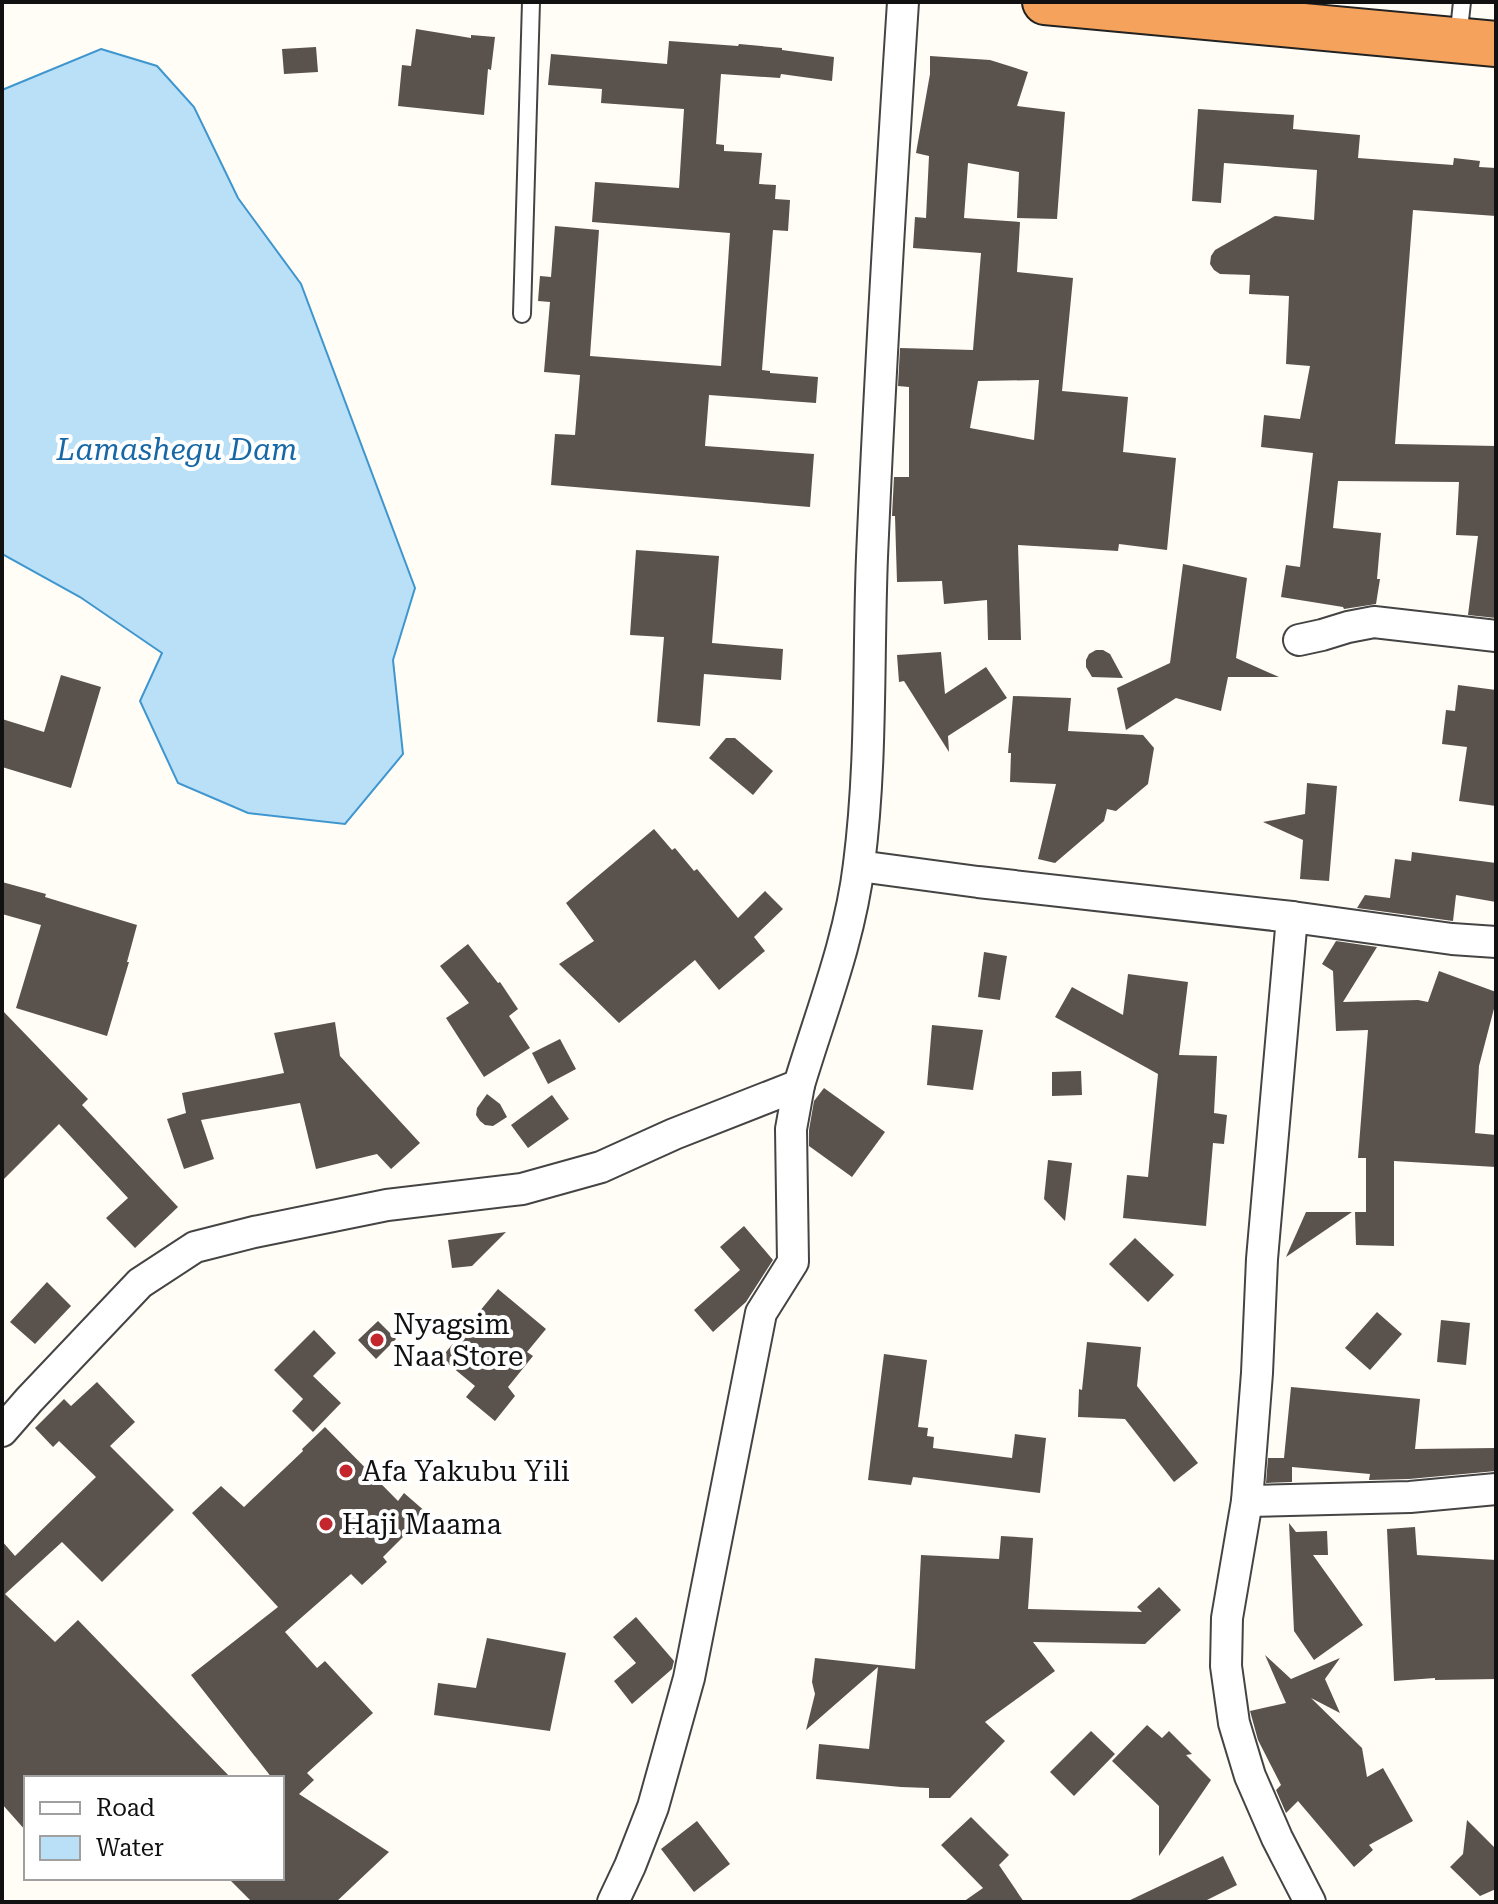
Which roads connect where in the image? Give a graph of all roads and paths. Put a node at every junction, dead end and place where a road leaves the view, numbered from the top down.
1 (531, 2) edge
2 (903, 2) edge
3 (1045, 2) edge
4 (1472, 29) edge
5 (522, 314) dead end
6 (1496, 636) edge
7 (1299, 640) dead end
8 (859, 866) junction
9 (1292, 917) junction
10 (1496, 942) edge
11 (799, 1085) junction
12 (2, 1431) edge
13 (1496, 1489) edge
14 (1247, 1501) junction
15 (613, 1902) edge
16 (1310, 1902) edge

1 - 5 lane
2 - 8 street
3 - 4 highway
6 - 7 street
8 - 9 street
8 - 11 street
9 - 10 street
9 - 14 street
11 - 12 street
11 - 15 street
13 - 14 street
14 - 16 street

